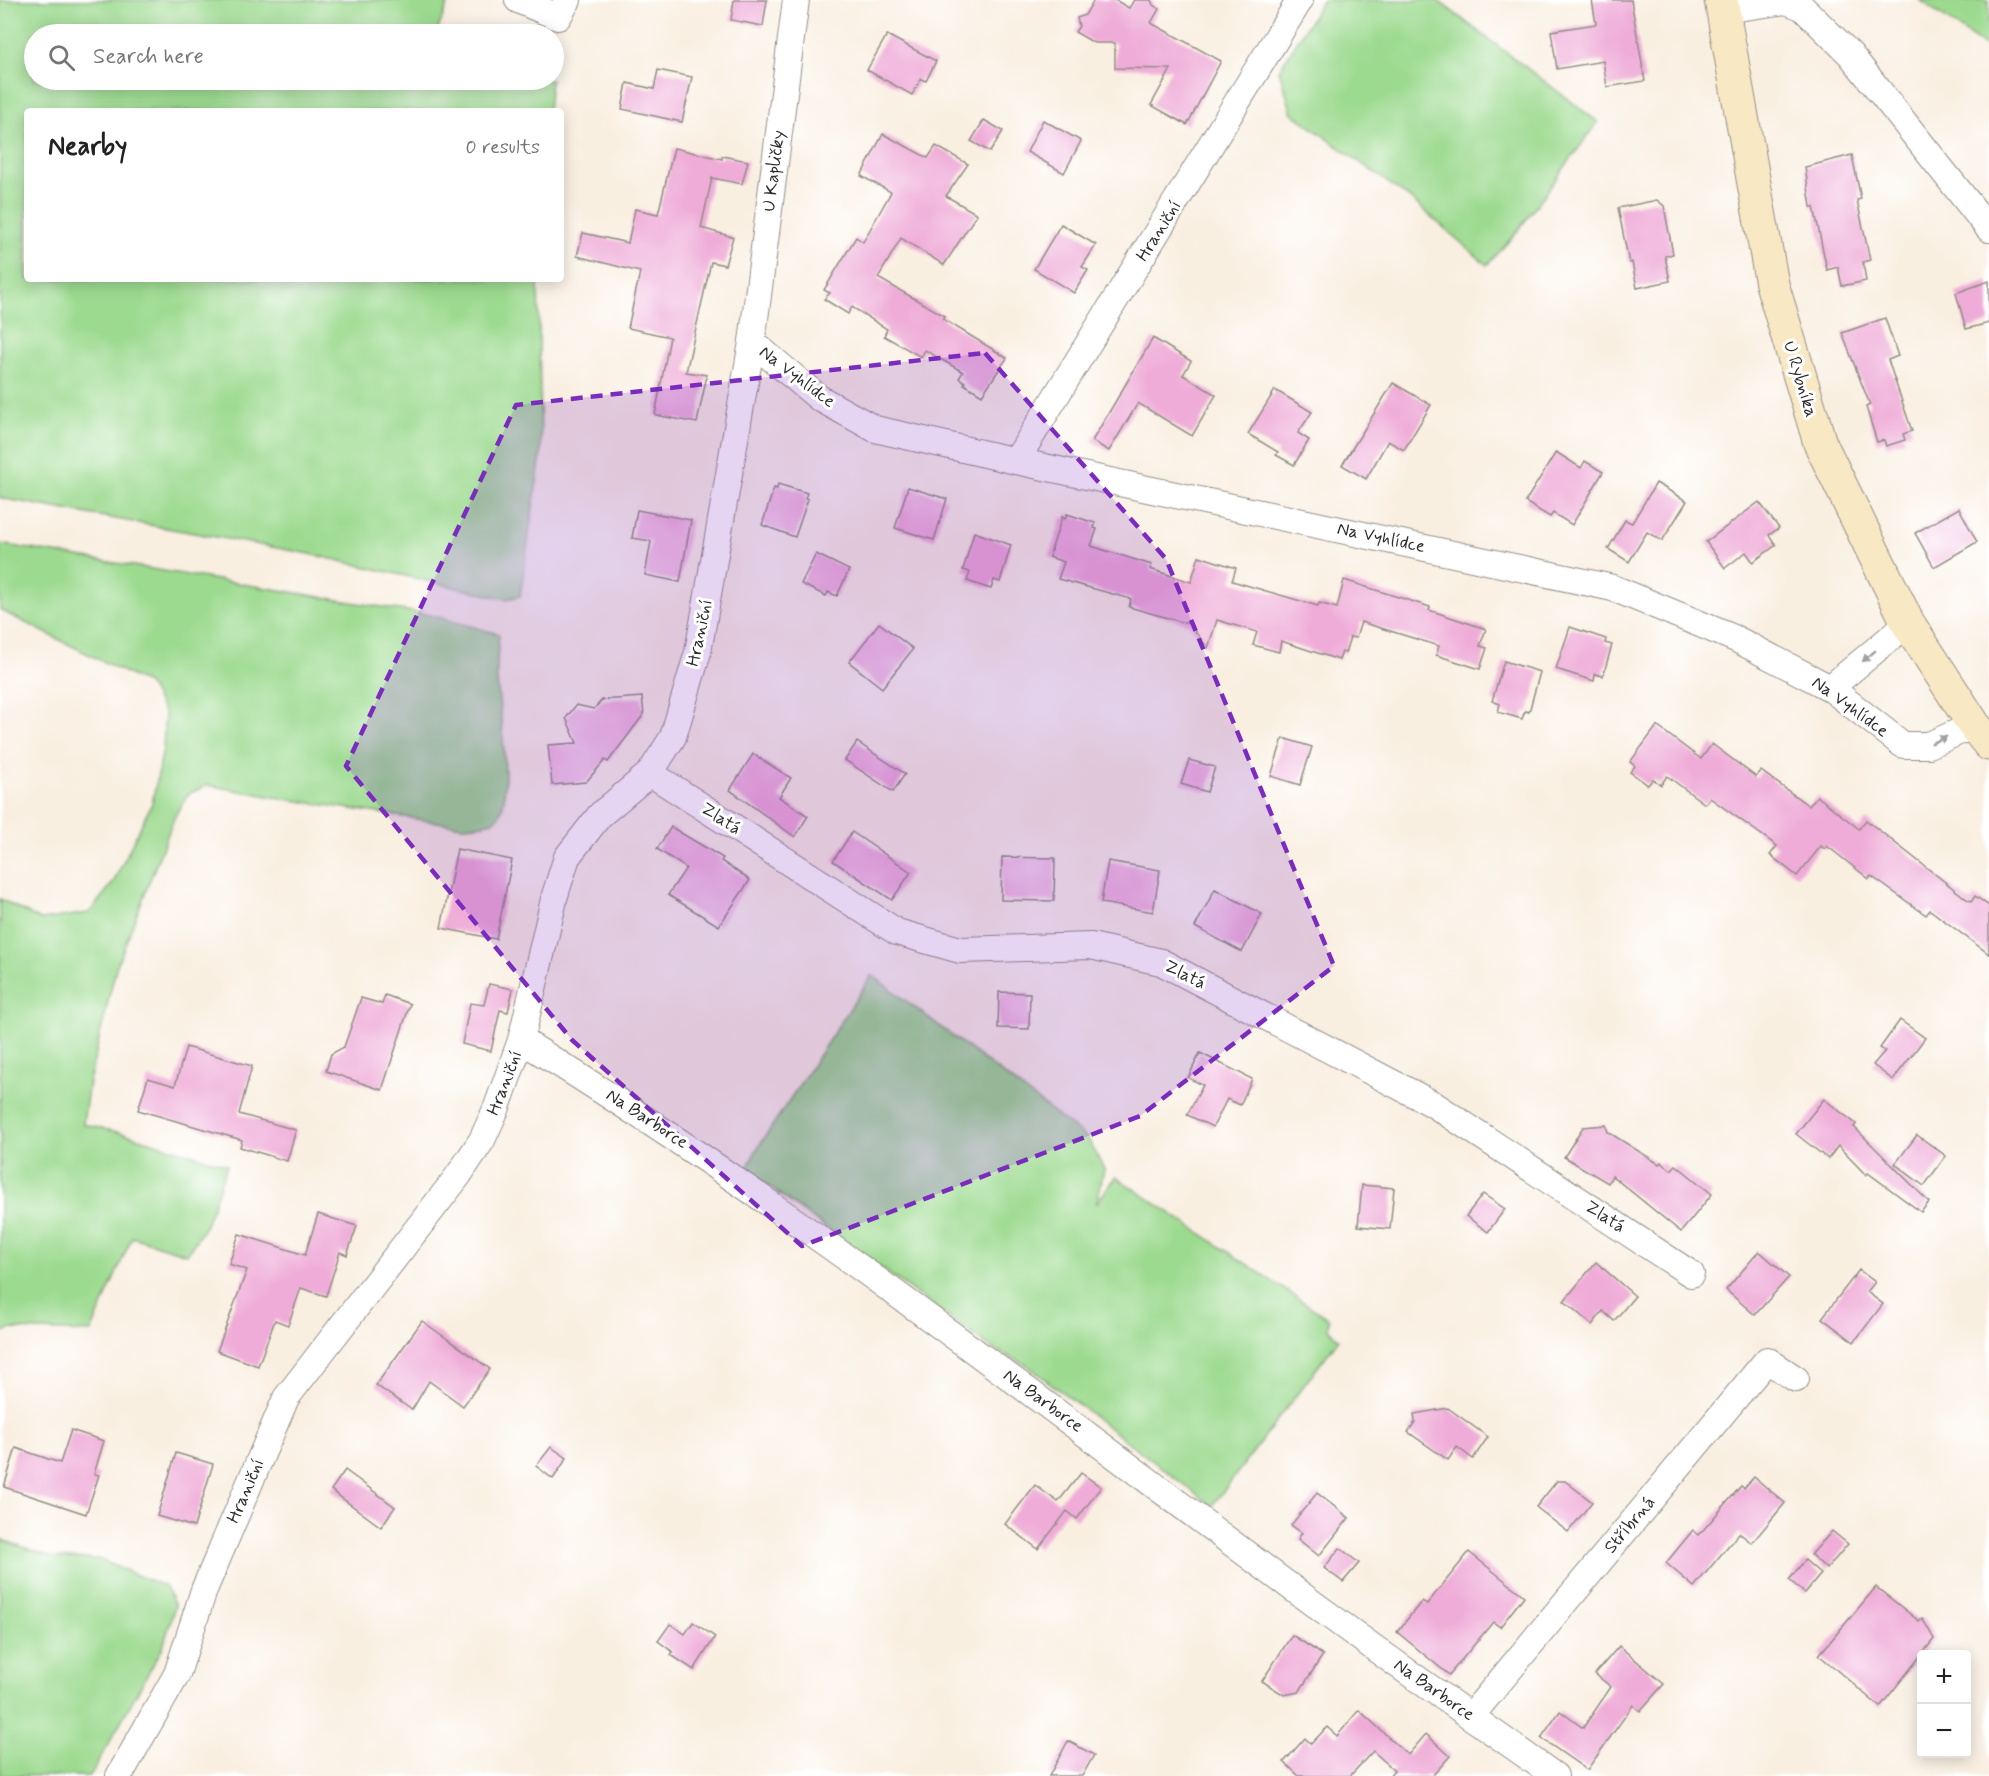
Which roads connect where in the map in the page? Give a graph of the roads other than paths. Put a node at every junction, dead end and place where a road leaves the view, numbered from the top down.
1 (518, 0) edge
2 (568, 0) edge
3 (796, 0) edge
4 (1300, 0) edge
5 (1722, 5) edge
6 (1989, 229) edge
7 (752, 342) junction
8 (1016, 461) junction
9 (1908, 623) junction
10 (1830, 688) junction
11 (1981, 734) edge
12 (650, 773) junction
13 (521, 1040) junction
14 (1691, 1274) dead end
15 (1796, 1379) dead end
16 (1471, 1716) junction
17 (119, 1776) edge
18 (1555, 1776) edge

1 - 2 street
3 - 7 street, U Kapličky
4 - 8 street, Hraniční
5 - 6 street
5 - 9 street, U Rybníka
7 - 8 street, Na Vyhlídce
7 - 12 street, Hraniční
8 - 10 street, Na Vyhlídce
9 -> 10 street
9 - 11 street, U Rybníka
10 -> 11 street, Na Vyhlídce
12 - 13 street, Hraniční
12 - 14 street, Zlatá
13 - 16 street, Na Barborce
13 - 17 street, Hraniční
15 - 16 street, Stříbrná
16 - 18 street, Na Barborce

